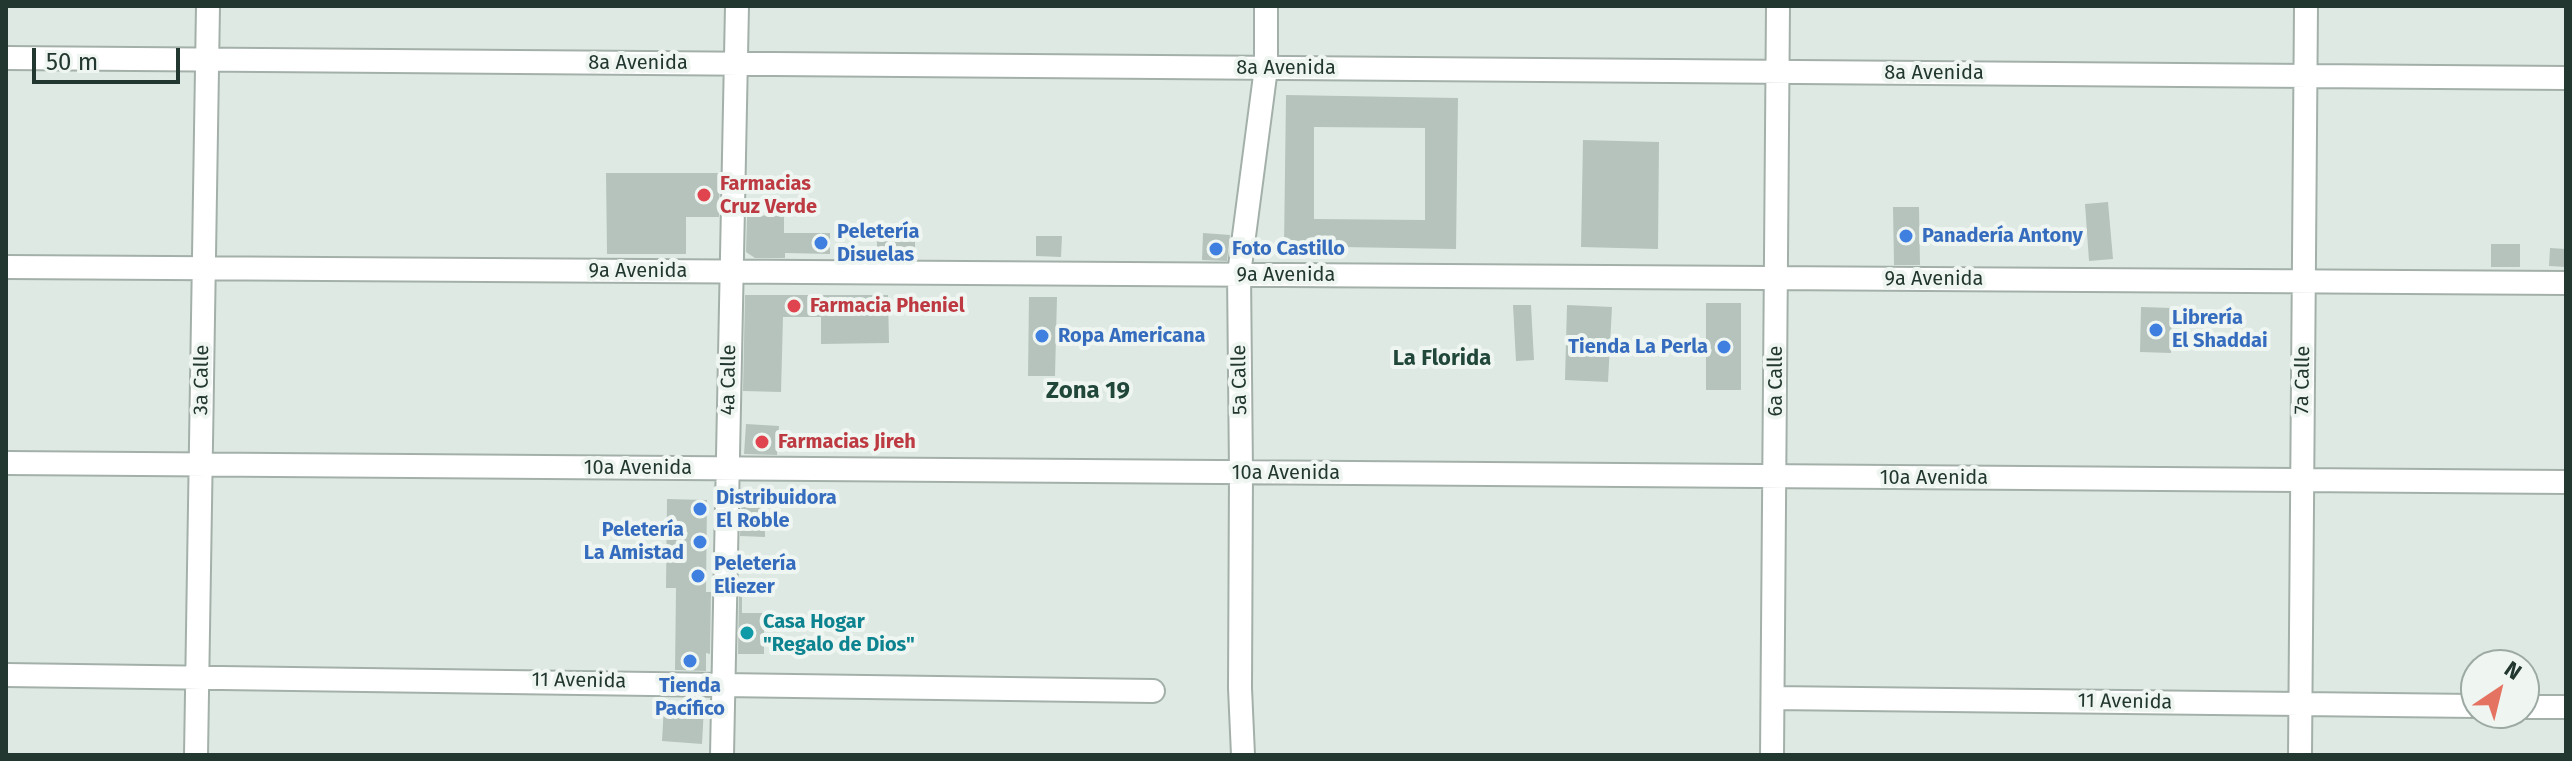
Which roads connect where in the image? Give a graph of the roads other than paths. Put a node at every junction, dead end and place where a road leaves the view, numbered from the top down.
1 (208, 6) edge
2 (737, 6) edge
3 (1266, 6) edge
4 (1778, 6) edge
5 (2306, 6) edge
6 (6, 58) edge
7 (207, 59) junction
8 (736, 63) junction
9 (1266, 68) junction
10 (1778, 72) junction
11 (2305, 76) junction
12 (2566, 78) edge
13 (6, 267) edge
14 (203, 268) junction
15 (732, 271) junction
16 (1239, 274) junction
17 (1777, 278) junction
18 (2304, 281) junction
19 (2566, 283) edge
20 (6, 463) edge
21 (200, 465) junction
22 (727, 469) junction
23 (1241, 472) junction
24 (1776, 477) junction
25 (2302, 480) junction
26 (2566, 482) edge
27 (6, 675) edge
28 (197, 676) junction
29 (723, 683) junction
30 (1153, 691) dead end
31 (1773, 698) junction
32 (2301, 704) junction
33 (2460, 706) edge
34 (2540, 707) edge
35 (2566, 707) edge
36 (196, 755) edge
37 (722, 755) edge
38 (1243, 755) edge
39 (1772, 755) edge
40 (2300, 755) edge

1 - 7 street, 3a Calle
2 - 8 street, 4a Calle
3 - 9 street, 5a Calle
4 - 10 street, 6a Calle
5 - 11 street, 7a Calle
6 - 7 street, 8a Avenida
7 - 8 street, 8a Avenida
7 - 14 street, 3a Calle
8 - 9 street, 8a Avenida
8 - 15 street, 4a Calle
9 - 10 street, 8a Avenida
9 - 16 street, 5a Calle
10 - 11 street, 8a Avenida
10 - 17 street, 6a Calle
11 - 12 street, 8a Avenida
11 - 18 street, 7a Calle
13 - 14 street, 9a Avenida
14 - 15 street, 9a Avenida
14 - 21 street, 3a Calle
15 - 16 street, 9a Avenida
15 - 22 street, 4a Calle
16 - 17 street, 9a Avenida
16 - 23 street, 5a Calle
17 - 18 street, 9a Avenida
17 - 24 street, 6a Calle
18 - 19 street, 9a Avenida
18 - 25 street, 7a Calle
20 - 21 street, 10a Avenida
21 - 22 street, 10a Avenida
21 - 28 street, 3a Calle
22 - 23 street, 10a Avenida
22 - 29 street, 4a Calle
23 - 24 street, 10a Avenida
23 - 38 street, 5a Calle
24 - 25 street, 10a Avenida
24 - 31 street, 6a Calle
25 - 26 street, 10a Avenida
25 - 32 street, 7a Calle
27 - 28 street, 11 Avenida
28 - 29 street, 11 Avenida
28 - 36 street, 3a Calle
29 - 30 street, 11 Avenida
29 - 37 street, 4a Calle
31 - 32 street, 11 Avenida
31 - 39 street, 6a Calle
32 - 33 street, 11 Avenida
32 - 40 street, 7a Calle
34 - 35 street

